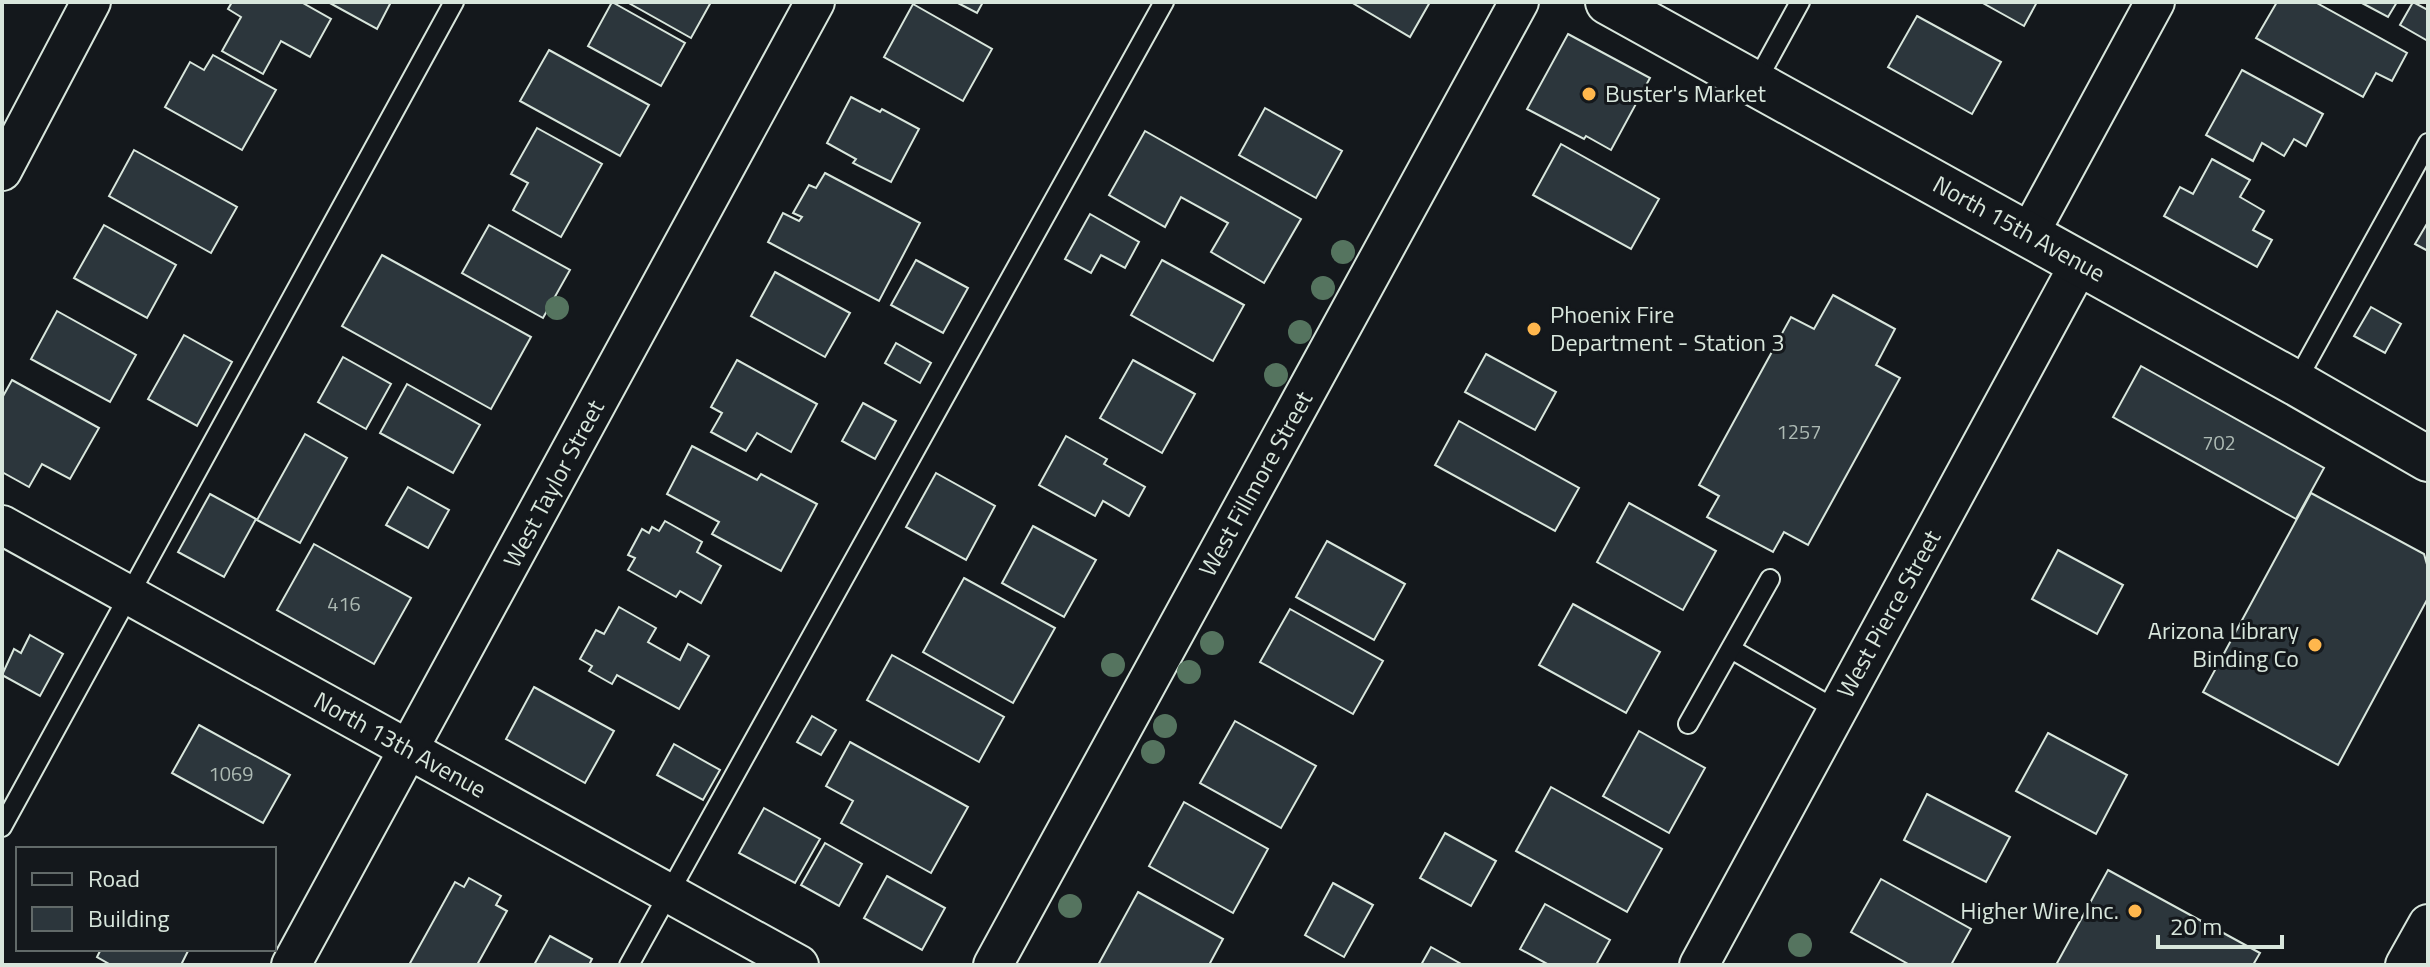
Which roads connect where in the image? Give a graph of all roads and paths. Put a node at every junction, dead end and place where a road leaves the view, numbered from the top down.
1 (91, 2) edge
2 (454, 2) edge
3 (815, 2) edge
4 (1164, 2) edge
5 (1519, 2) edge
6 (1608, 2) edge
7 (1800, 2) edge
8 (2155, 2) edge
9 (1755, 84) junction
10 (2428, 143) edge
11 (2, 171) edge
12 (2029, 234) junction
13 (2080, 263) junction
14 (2296, 383) junction
15 (2428, 459) edge
16 (2, 525) edge
17 (1770, 579) dead end
18 (130, 595) junction
19 (1731, 649) junction
20 (1837, 710) junction
21 (1688, 724) dead end
22 (410, 750) junction
23 (2, 827) edge
24 (668, 893) junction
25 (2428, 924) edge
26 (291, 965) edge
27 (629, 965) edge
28 (799, 965) edge
29 (993, 965) edge
30 (1699, 965) edge
31 (2405, 965) edge

1 - 11 street
2 - 18 lane
3 - 22 street, West Taylor Street
4 - 24 lane
5 - 29 street, West Fillmore Street
6 - 9 street, North 15th Avenue
7 - 9 lane
8 - 12 street
9 - 12 street, North 15th Avenue
10 - 14 lane
12 - 13 street, North 15th Avenue
13 - 14 street, North 15th Avenue
13 - 20 street, West Pierce Street
14 - 15 street, North 15th Avenue
16 - 18 street, North 13th Avenue
17 - 19 lane
18 - 22 street, North 13th Avenue
18 - 23 lane
19 - 20 lane
19 - 21 lane
20 - 30 street, West Pierce Street
22 - 24 street, North 13th Avenue
22 - 26 street, West Taylor Street
24 - 27 lane
24 - 28 street, North 13th Avenue
25 - 31 street

